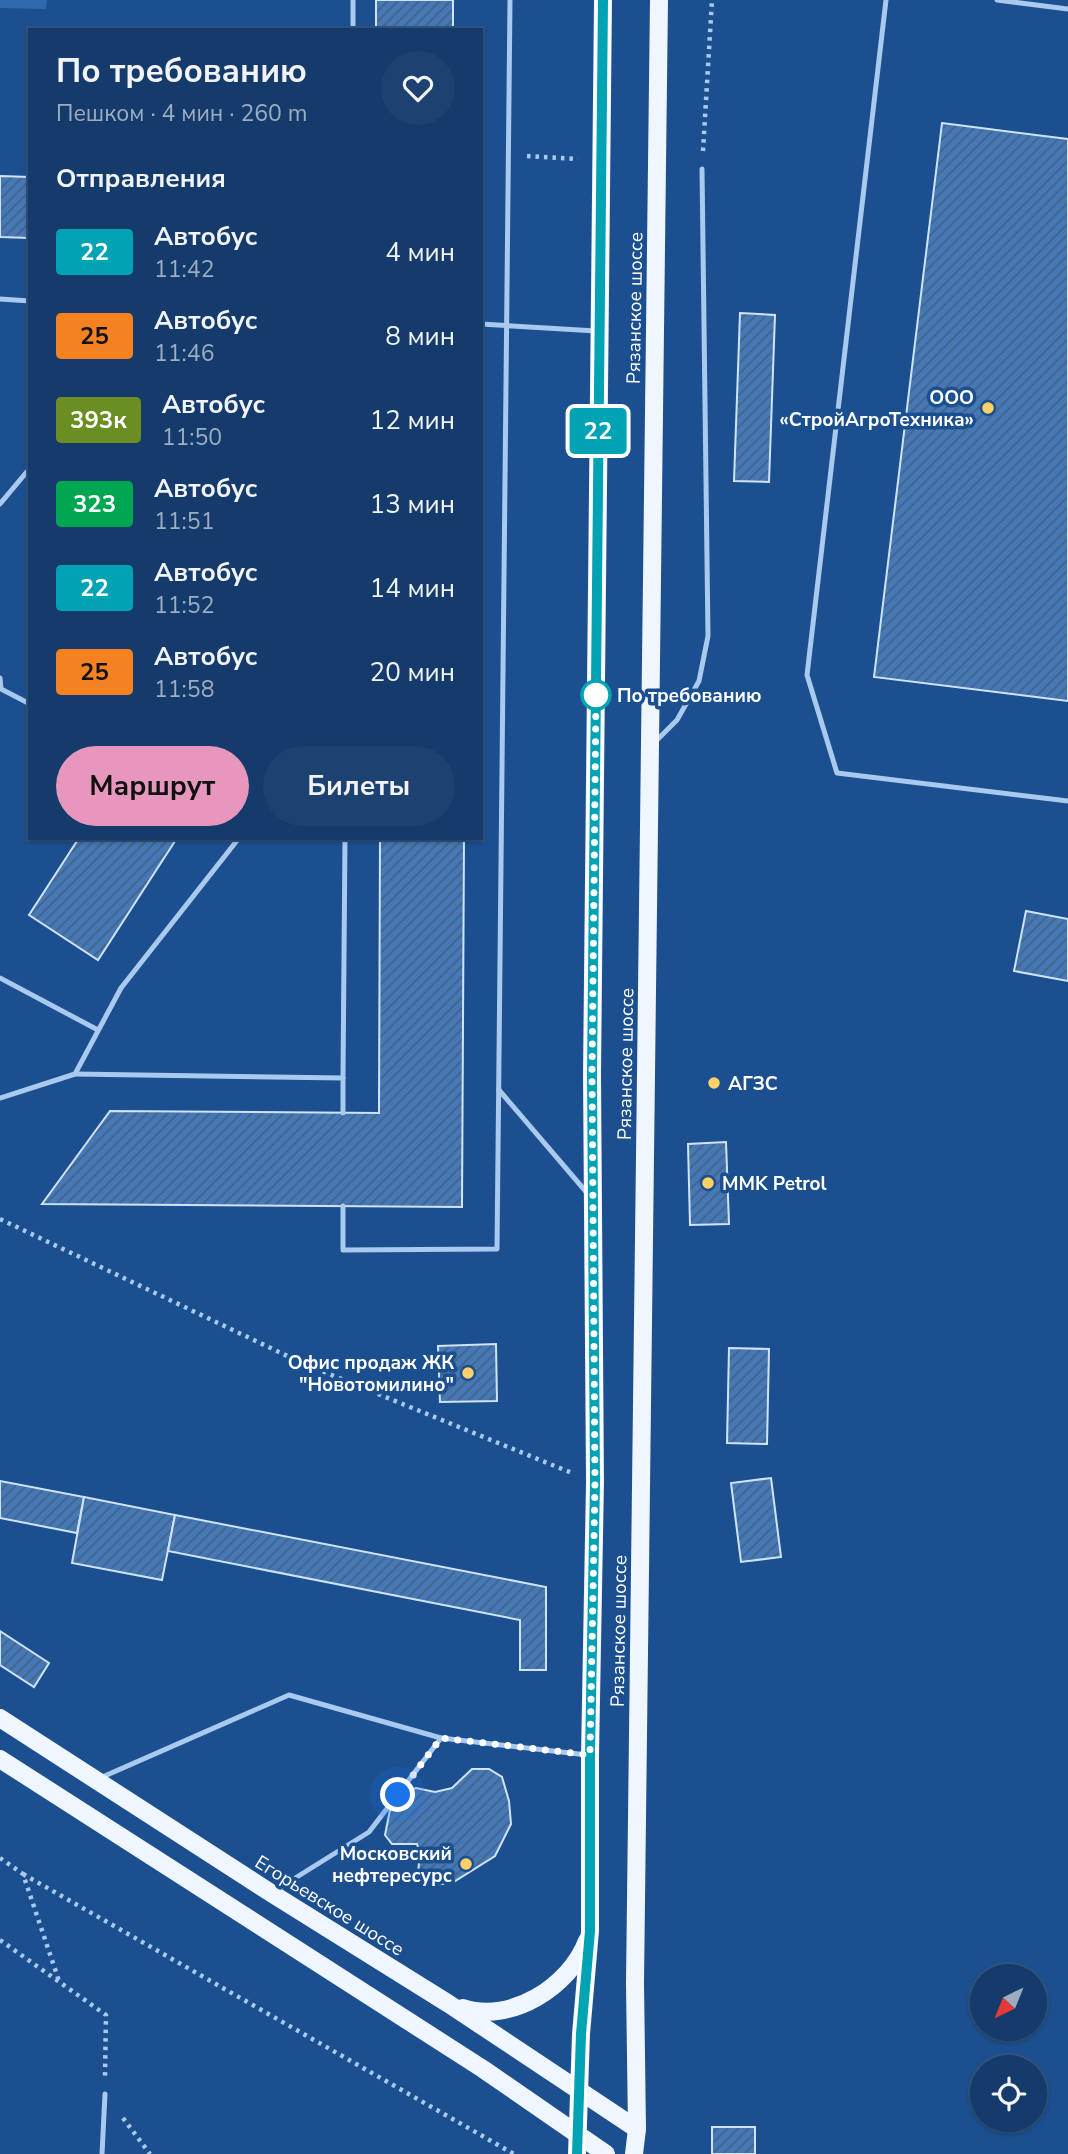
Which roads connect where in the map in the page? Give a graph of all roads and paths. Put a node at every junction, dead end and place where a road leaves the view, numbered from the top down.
1 (353, 0) edge
2 (510, 0) edge
3 (603, 0) edge
4 (659, 0) edge
5 (886, 0) edge
6 (997, 0) edge
7 (1068, 9) edge
8 (352, 28) edge
9 (702, 169) dead end
10 (0, 299) edge
11 (28, 300) edge
12 (483, 324) edge
13 (507, 326) junction
14 (599, 331) junction
15 (28, 470) edge
16 (0, 504) edge
17 (0, 678) edge
18 (28, 703) edge
19 (650, 746) junction
20 (1068, 801) edge
21 (237, 840) edge
22 (345, 840) edge
23 (0, 978) edge
24 (98, 1030) junction
25 (75, 1074) junction
26 (344, 1078) junction
27 (499, 1090) junction
28 (0, 1098) edge
29 (343, 1113) dead end
30 (593, 1199) junction
31 (343, 1206) dead end
32 (0, 1219) edge
33 (595, 1482) junction
34 (0, 1718) edge
35 (441, 1738) junction
36 (590, 1755) junction
37 (0, 1759) edge
38 (95, 1780) junction
39 (0, 1858) edge
40 (23, 1874) junction
41 (271, 1893) junction
42 (590, 1931) junction
43 (0, 1940) edge
44 (60, 1982) junction
45 (449, 2004) junction
46 (580, 2092) junction
47 (105, 2094) junction
48 (637, 2129) junction
49 (579, 2135) junction
50 (102, 2154) edge
51 (150, 2154) edge
52 (514, 2154) edge
53 (577, 2154) edge
54 (606, 2154) edge
55 (634, 2154) edge

1 - 8 lane
2 - 13 lane
3 - 14 main road, Рязанское шоссе
4 - 19 main road, Рязанское шоссе
5 - 20 lane
6 - 7 lane
9 - 19 lane
10 - 11 lane
12 - 13 lane
13 - 14 lane
13 - 27 lane
14 - 30 main road, Рязанское шоссе
15 - 16 lane
17 - 18 lane
19 - 48 main road, Рязанское шоссе
21 - 24 lane
22 - 26 lane
23 - 24 lane
24 - 25 lane
25 - 26 lane
25 - 28 lane
26 - 29 lane
27 - 30 lane
27 - 31 lane
30 - 33 main road, Рязанское шоссе
32 - 33 path
33 - 36 main road, Рязанское шоссе
34 - 38 main road, Егорьевское шоссе
35 - 36 lane
35 - 38 lane
35 - 41 lane
36 - 42 main road, Рязанское шоссе
37 - 49 main road
38 - 41 main road, Егорьевское шоссе
39 - 40 path
40 - 44 path
40 - 52 path
41 - 45 main road, Егорьевское шоссе
42 - 45 main road
42 - 46 main road, Рязанское шоссе
43 - 44 path
44 - 47 path
45 - 46 main road, Егорьевское шоссе
46 - 48 main road, Егорьевское шоссе
46 - 49 main road, Рязанское шоссе
47 - 50 lane
47 - 51 path
48 - 55 main road, Рязанское шоссе
49 - 53 main road, Рязанское шоссе
49 - 54 main road

